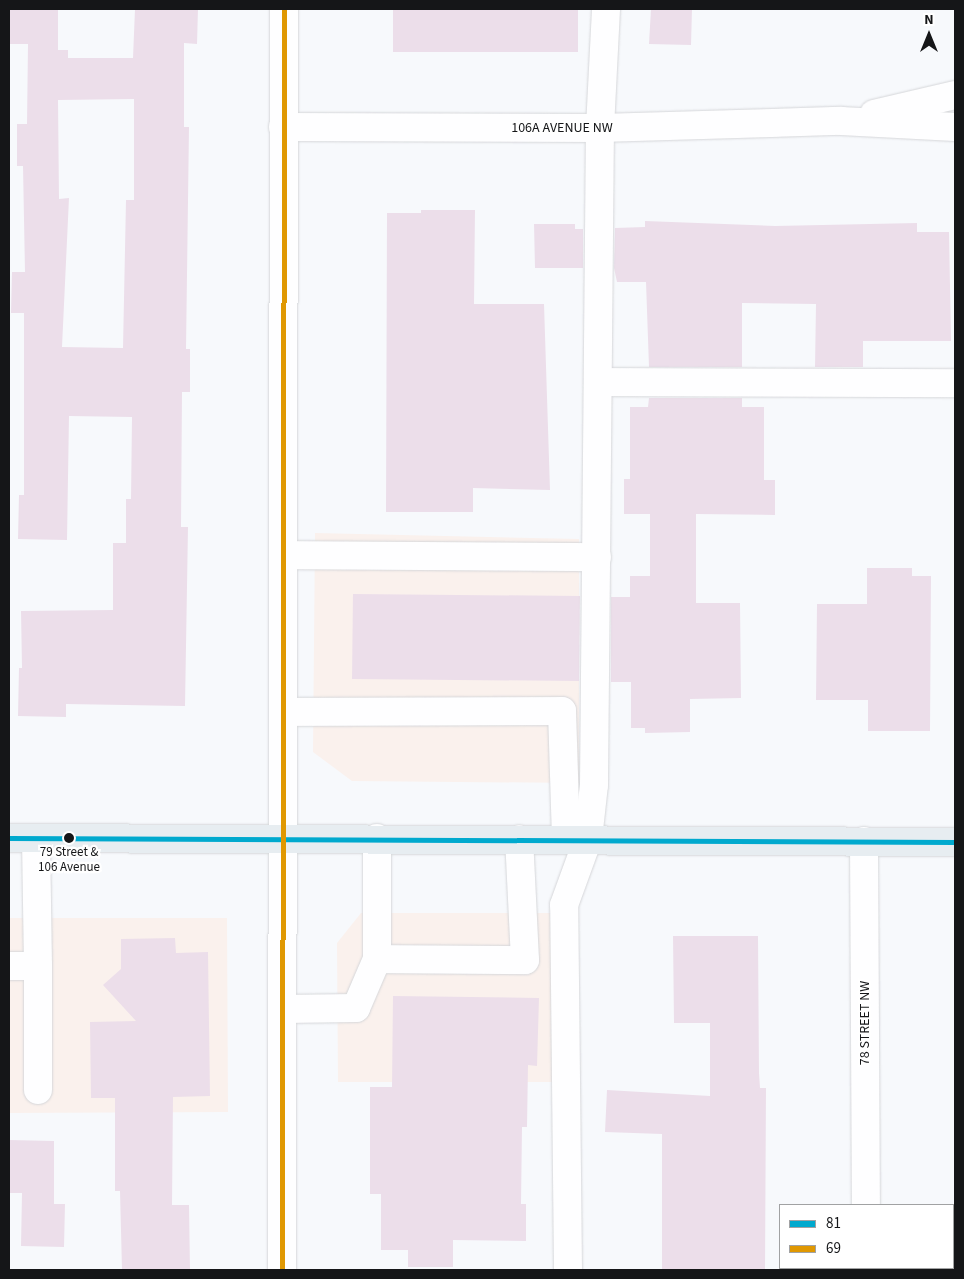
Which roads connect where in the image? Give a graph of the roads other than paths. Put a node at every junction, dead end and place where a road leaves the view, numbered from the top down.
1 (284, 9) edge
2 (606, 9) edge
3 (955, 96) edge
4 (841, 121) junction
5 (955, 127) edge
6 (283, 128) junction
7 (600, 128) junction
8 (600, 382) junction
9 (955, 383) edge
10 (283, 556) junction
11 (597, 557) junction
12 (596, 710) junction
13 (562, 711) junction
14 (283, 712) junction
15 (9, 838) edge
16 (36, 838) junction
17 (283, 838) junction
18 (377, 838) junction
19 (519, 839) junction
20 (577, 839) junction
21 (864, 841) junction
22 (955, 842) edge
23 (377, 960) junction
24 (9, 966) edge
25 (38, 966) junction
26 (283, 1009) junction
27 (38, 1090) dead end
28 (866, 1204) edge
29 (282, 1270) edge
30 (568, 1270) edge

1 - 6 street
2 - 7 street
3 - 4 street, 106A AVENUE NW
4 - 5 street, 106A AVENUE NW
4 - 7 street, 106A AVENUE NW
6 - 7 street, 106A AVENUE NW
6 - 10 street
7 - 8 street
8 - 9 street
8 - 11 street
10 - 11 street
10 - 14 street
11 - 12 street
12 - 13 street
12 - 20 street
13 - 14 street
13 - 20 street
14 - 17 street
15 - 16 main road
16 - 17 main road
16 - 25 street
17 - 18 main road
17 - 26 street
18 - 19 main road
18 - 23 street
19 - 20 main road
19 - 23 street
20 - 21 main road
20 - 30 street
21 - 22 main road
21 - 28 street, 78 STREET NW
23 - 26 street
24 - 25 street
25 - 27 street
26 - 29 street

